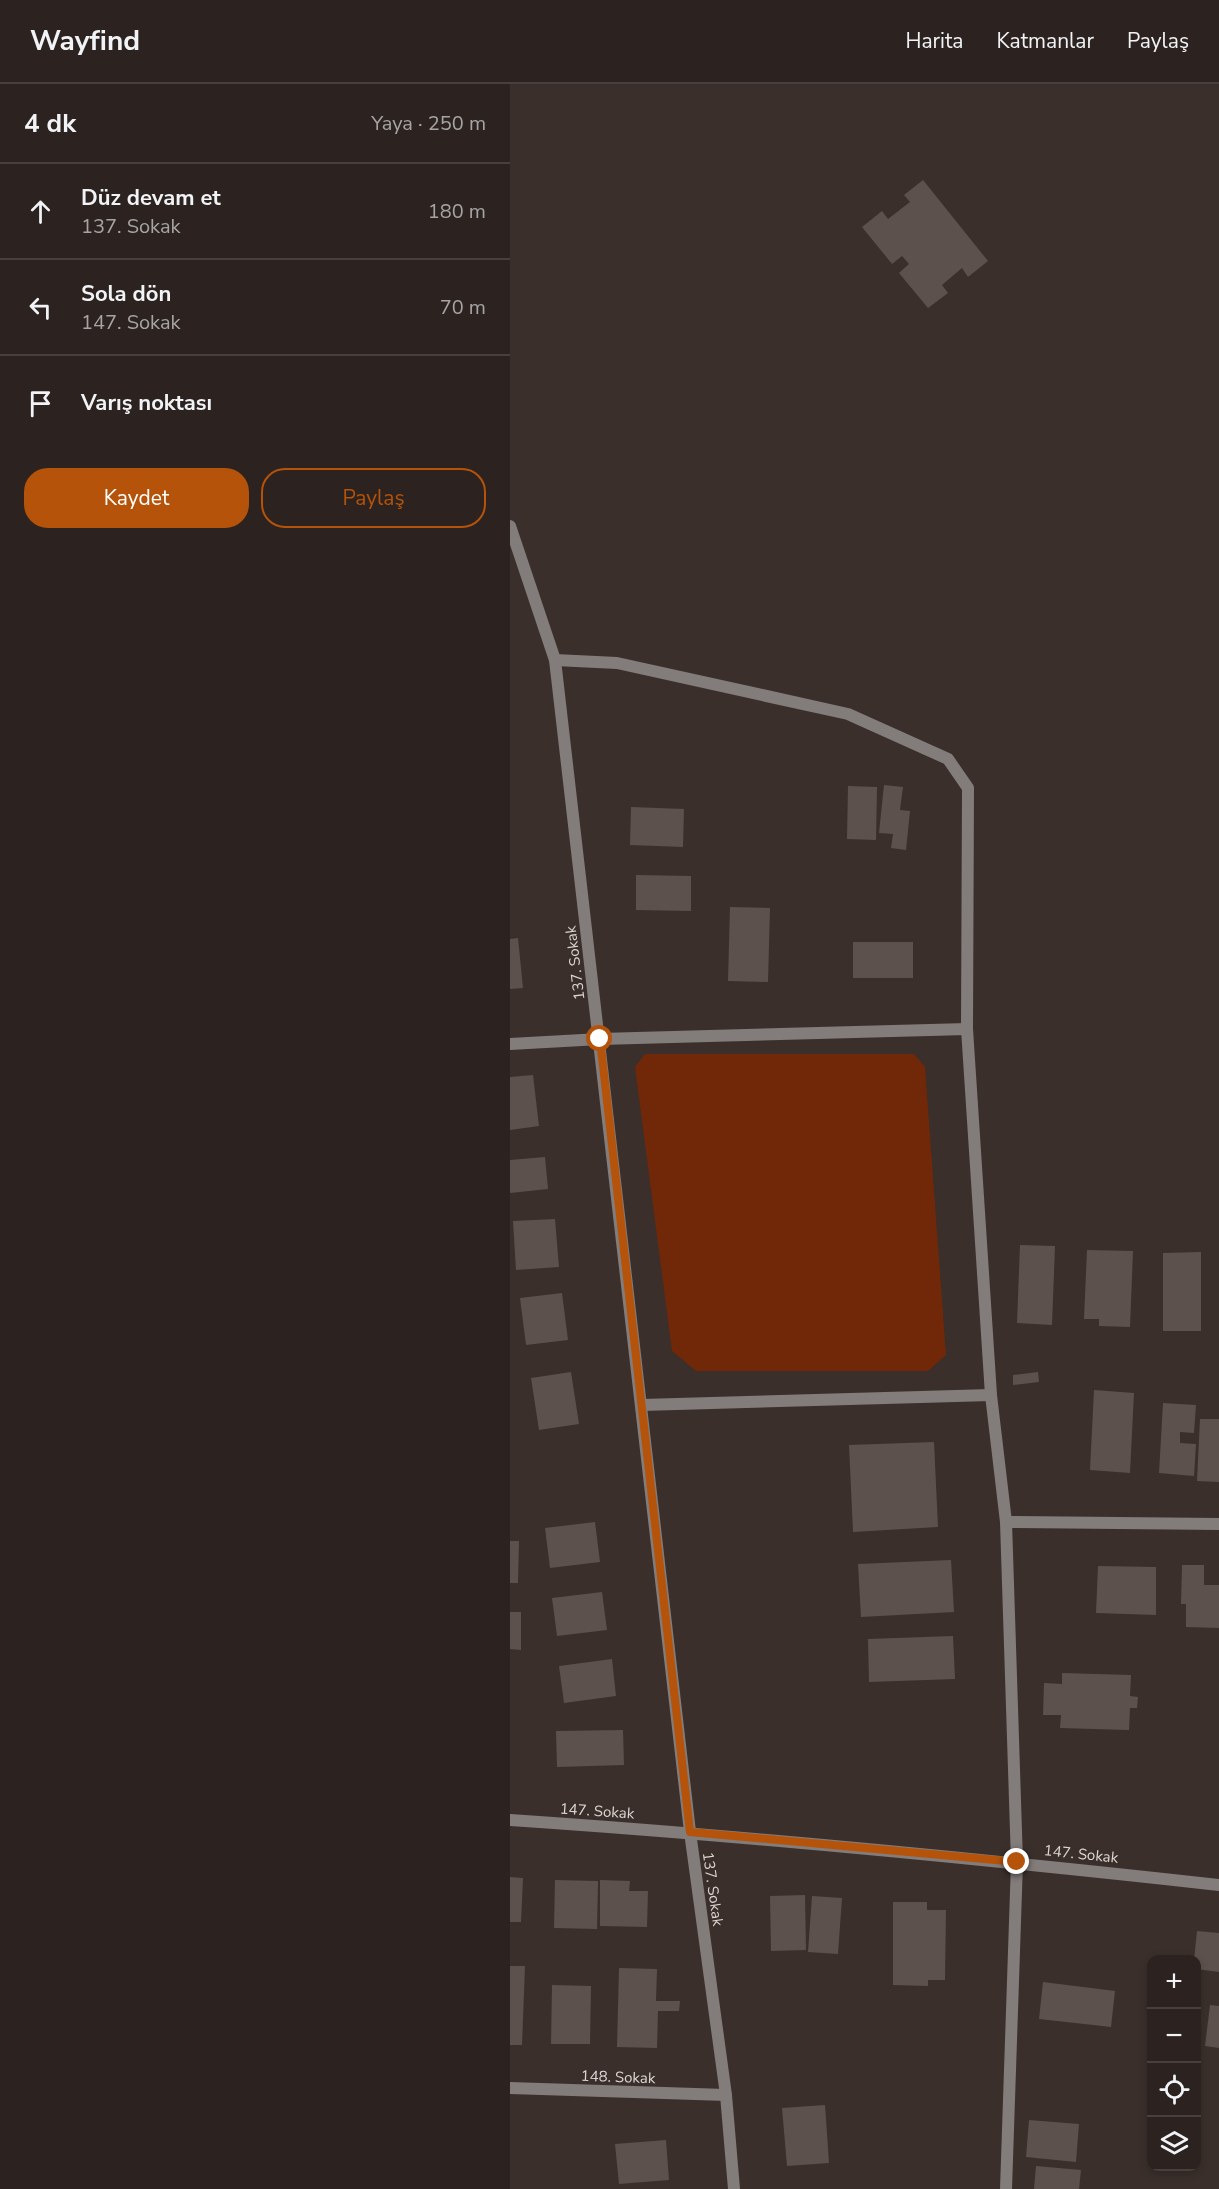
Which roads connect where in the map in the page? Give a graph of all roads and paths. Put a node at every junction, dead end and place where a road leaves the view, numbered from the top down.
1 (510, 527) edge
2 (555, 660) junction
3 (967, 1029) junction
4 (600, 1039) junction
5 (510, 1044) edge
6 (991, 1395) junction
7 (642, 1405) junction
8 (1006, 1522) junction
9 (1219, 1524) edge
10 (510, 1820) edge
11 (690, 1832) junction
12 (1017, 1862) junction
13 (1219, 1885) edge
14 (510, 2088) edge
15 (726, 2096) junction
16 (734, 2189) edge
17 (1005, 2189) edge

1 - 2 street, 137. Sokak
2 - 3 street
2 - 4 street, 137. Sokak
3 - 4 street
3 - 6 street
4 - 5 street
4 - 7 street, 137. Sokak
6 - 7 street
6 - 8 street
7 - 11 street, 137. Sokak
8 - 9 street
8 - 12 street
10 - 11 street, 147. Sokak
11 - 12 street, 147. Sokak
11 - 15 street, 137. Sokak
12 - 13 street, 147. Sokak
12 - 17 street
14 - 15 street, 148. Sokak
15 - 16 street, 137. Sokak

